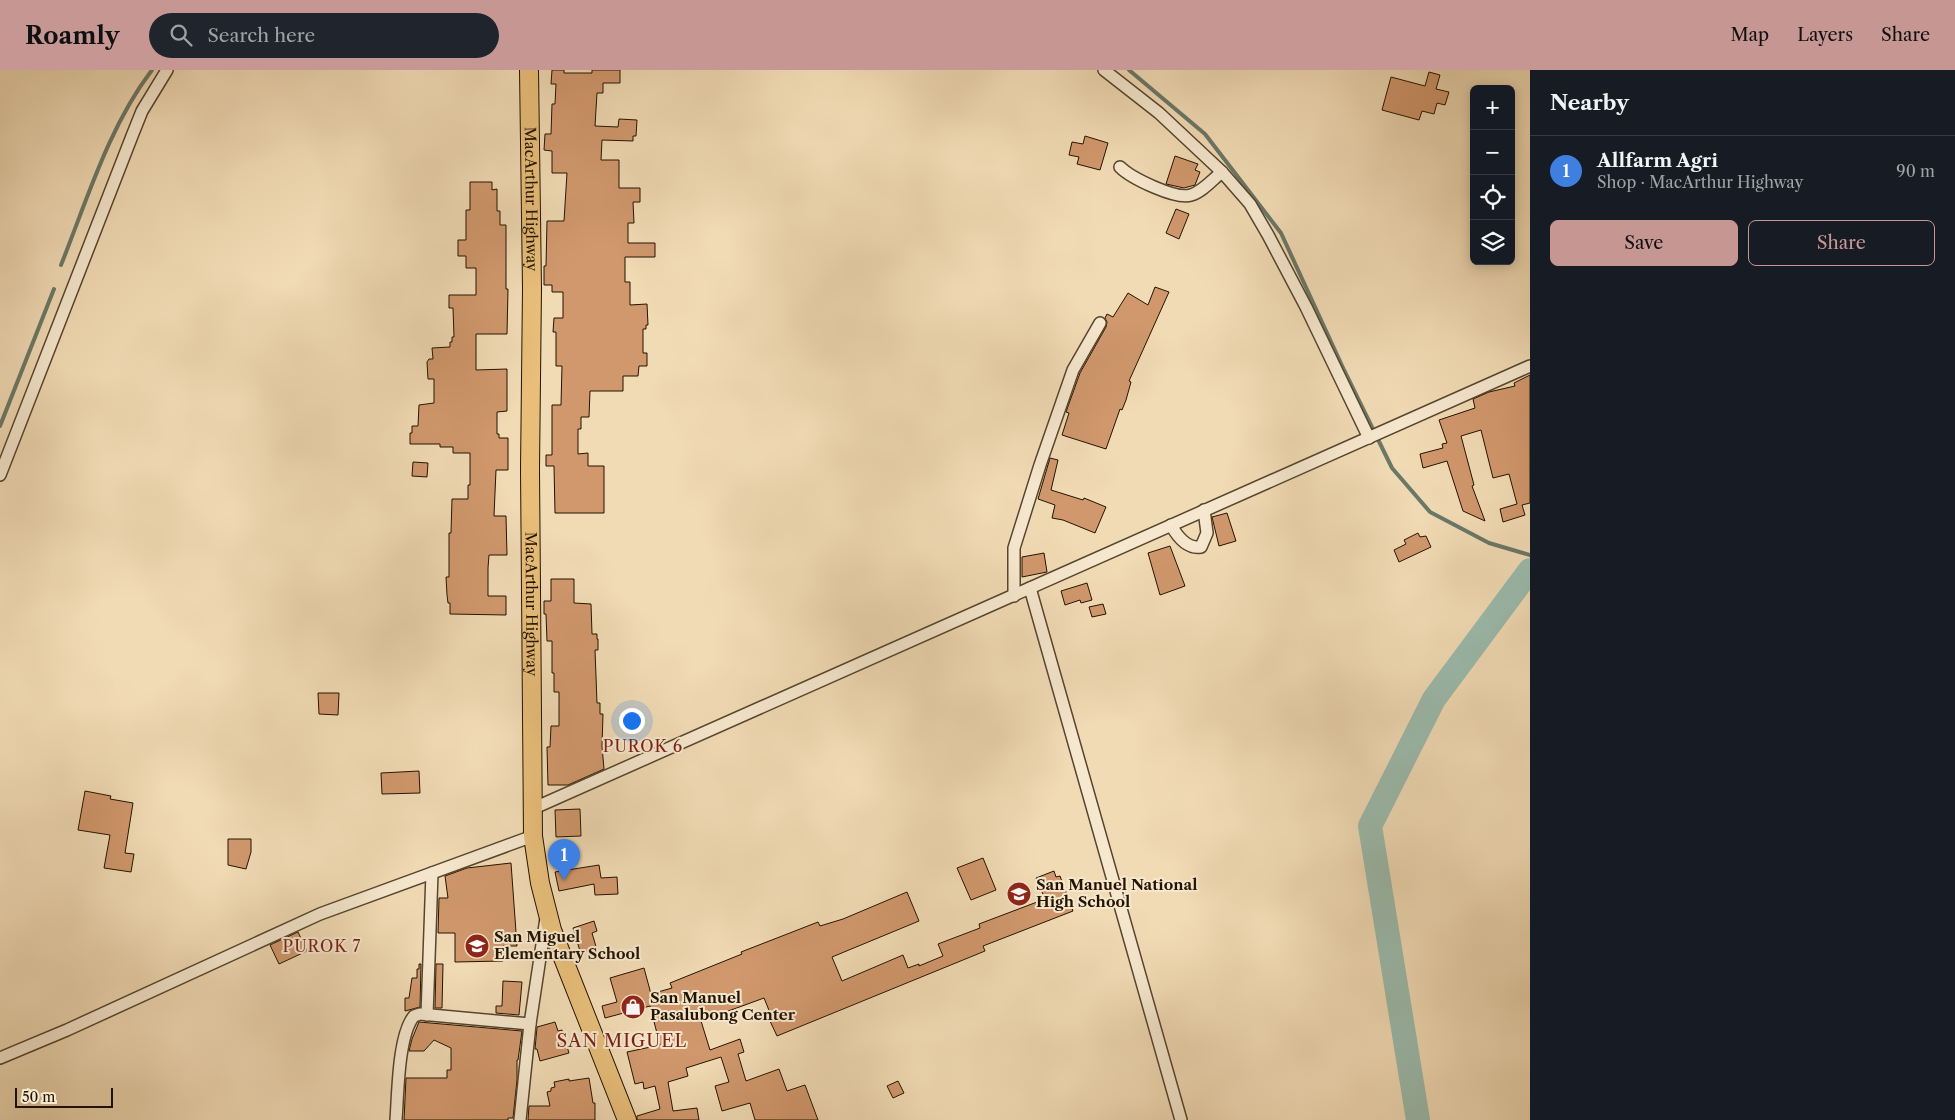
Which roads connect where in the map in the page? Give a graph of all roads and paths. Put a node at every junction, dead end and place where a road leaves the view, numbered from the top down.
1 (167, 70) edge
2 (529, 70) edge
3 (1104, 70) edge
4 (1120, 167) dead end
5 (1222, 172) junction
6 (1100, 323) dead end
7 (1530, 366) edge
8 (1371, 437) junction
9 (0, 475) edge
10 (1204, 510) junction
11 (1171, 525) junction
12 (1030, 588) junction
13 (1014, 596) junction
14 (532, 809) junction
15 (533, 836) junction
16 (432, 873) junction
17 (547, 914) junction
18 (428, 1015) junction
19 (530, 1024) junction
20 (0, 1058) edge
21 (396, 1120) edge
22 (520, 1120) edge
23 (627, 1120) edge
24 (1181, 1120) edge

1 - 9 street
2 - 14 highway, MacArthur Highway
3 - 5 street
4 - 5 street
5 - 8 street
6 - 13 street
7 - 8 street
8 - 10 street
10 - 11 street
10 - 11 street
11 - 12 street
12 - 13 street
12 - 24 street
13 - 14 street
14 - 15 highway, MacArthur Highway
15 - 16 street
15 - 17 highway, MacArthur Highway
16 - 18 street
16 - 20 street
17 - 19 street
17 - 23 highway, MacArthur Highway
18 - 19 street
18 - 21 street
19 - 22 street

